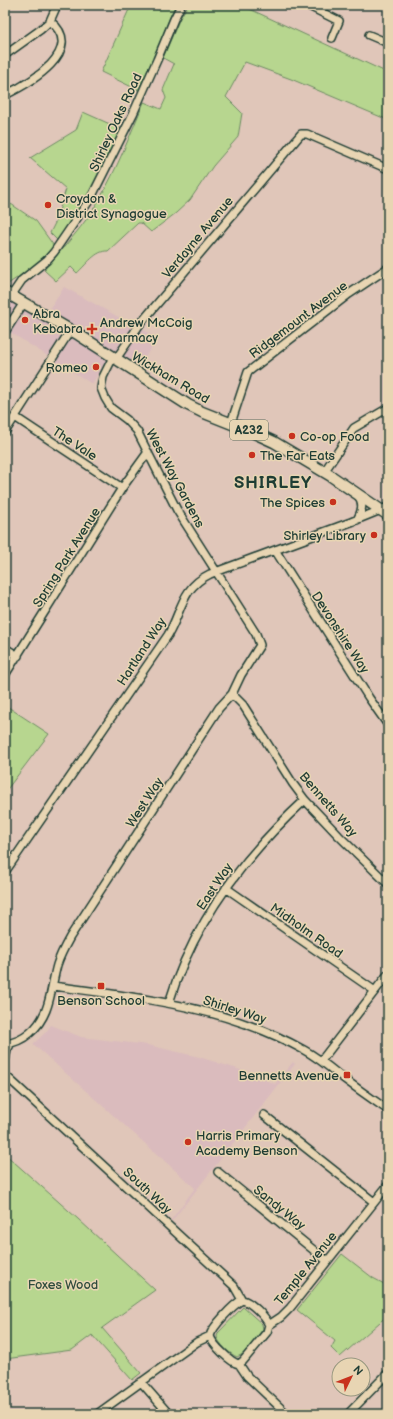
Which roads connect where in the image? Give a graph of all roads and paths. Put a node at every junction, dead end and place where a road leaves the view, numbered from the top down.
1 (57, 5) edge
2 (181, 5) edge
3 (307, 5) edge
4 (318, 7) edge
5 (50, 21) junction
6 (369, 35) dead end
7 (332, 38) dead end
8 (388, 43) edge
9 (5, 55) edge
10 (5, 94) edge
11 (388, 169) edge
12 (388, 268) edge
13 (8, 294) edge
14 (23, 304) junction
15 (70, 330) junction
16 (5, 332) edge
17 (115, 358) junction
18 (388, 408) edge
19 (15, 417) junction
20 (231, 423) junction
21 (5, 432) edge
22 (148, 452) junction
23 (324, 472) junction
24 (122, 488) junction
25 (356, 493) junction
26 (386, 511) edge
27 (356, 520) junction
28 (275, 550) junction
29 (217, 572) junction
30 (5, 648) edge
31 (18, 656) junction
32 (5, 674) edge
33 (232, 694) junction
34 (388, 725) edge
35 (305, 800) junction
36 (5, 872) edge
37 (388, 884) edge
38 (226, 888) junction
39 (388, 974) edge
40 (53, 986) junction
41 (375, 991) junction
42 (169, 1003) junction
43 (8, 1044) edge
44 (5, 1060) edge
45 (321, 1061) junction
46 (5, 1075) edge
47 (388, 1110) edge
48 (264, 1115) dead end
49 (218, 1172) dead end
50 (388, 1185) edge
51 (374, 1202) junction
52 (326, 1260) junction
53 (242, 1300) junction
54 (269, 1325) junction
55 (210, 1336) junction
56 (239, 1364) junction
57 (388, 1373) edge
58 (141, 1382) junction
59 (97, 1414) edge
60 (169, 1414) edge
61 (287, 1414) edge
62 (348, 1414) edge

1 - 5 street
2 - 13 street, Shirley Oaks Road
3 - 4 street
4 - 7 street
5 - 9 street
5 - 10 street
6 - 8 street
11 - 17 street, Verdayne Avenue
12 - 20 street, Ridgemount Avenue
13 - 14 highway, Wickham Road / A232
14 - 15 highway, Wickham Road / A232
14 - 16 street
15 - 17 highway, Wickham Road / A232
15 - 19 street
17 - 20 highway, Wickham Road / A232
17 - 22 street, West Way Gardens
18 - 23 street
19 - 21 street
19 - 24 street, The Vale
20 - 23 highway, Wickham Road / A232
22 - 24 street, Spring Park Avenue
22 - 29 street, West Way Gardens
23 - 25 highway, Wickham Road / A232
24 - 31 street, Spring Park Avenue
25 - 26 highway, Wickham Road / A232
25 - 27 street
26 - 27 street, Hartland Way
27 - 28 street, Hartland Way
28 - 29 street, Hartland Way
28 - 34 street, Devonshire Way
29 - 33 street, West Way
29 - 36 street, Hartland Way
30 - 31 street
31 - 32 street, Spring Park Avenue
33 - 35 street, Bennetts Way
33 - 40 street, West Way
35 - 37 street, Bennetts Way
35 - 38 street, East Way
38 - 41 street, Midholm Road
38 - 42 street, East Way
39 - 41 street
40 - 42 street, Shirley Way
40 - 43 street, West Way
41 - 45 street
42 - 45 street, Shirley Way
43 - 44 street, West Way
45 - 47 street, Shirley Way
46 - 53 street, South Way
48 - 51 street
49 - 52 street, Sandy Way
50 - 51 street, Temple Avenue
51 - 52 street, Temple Avenue
52 - 54 street, Temple Avenue
53 - 54 street, South Way
53 - 55 street
54 - 56 street, Temple Avenue
55 - 56 street
55 - 58 street
56 - 61 street
57 - 62 street
58 - 59 street
58 - 60 street

